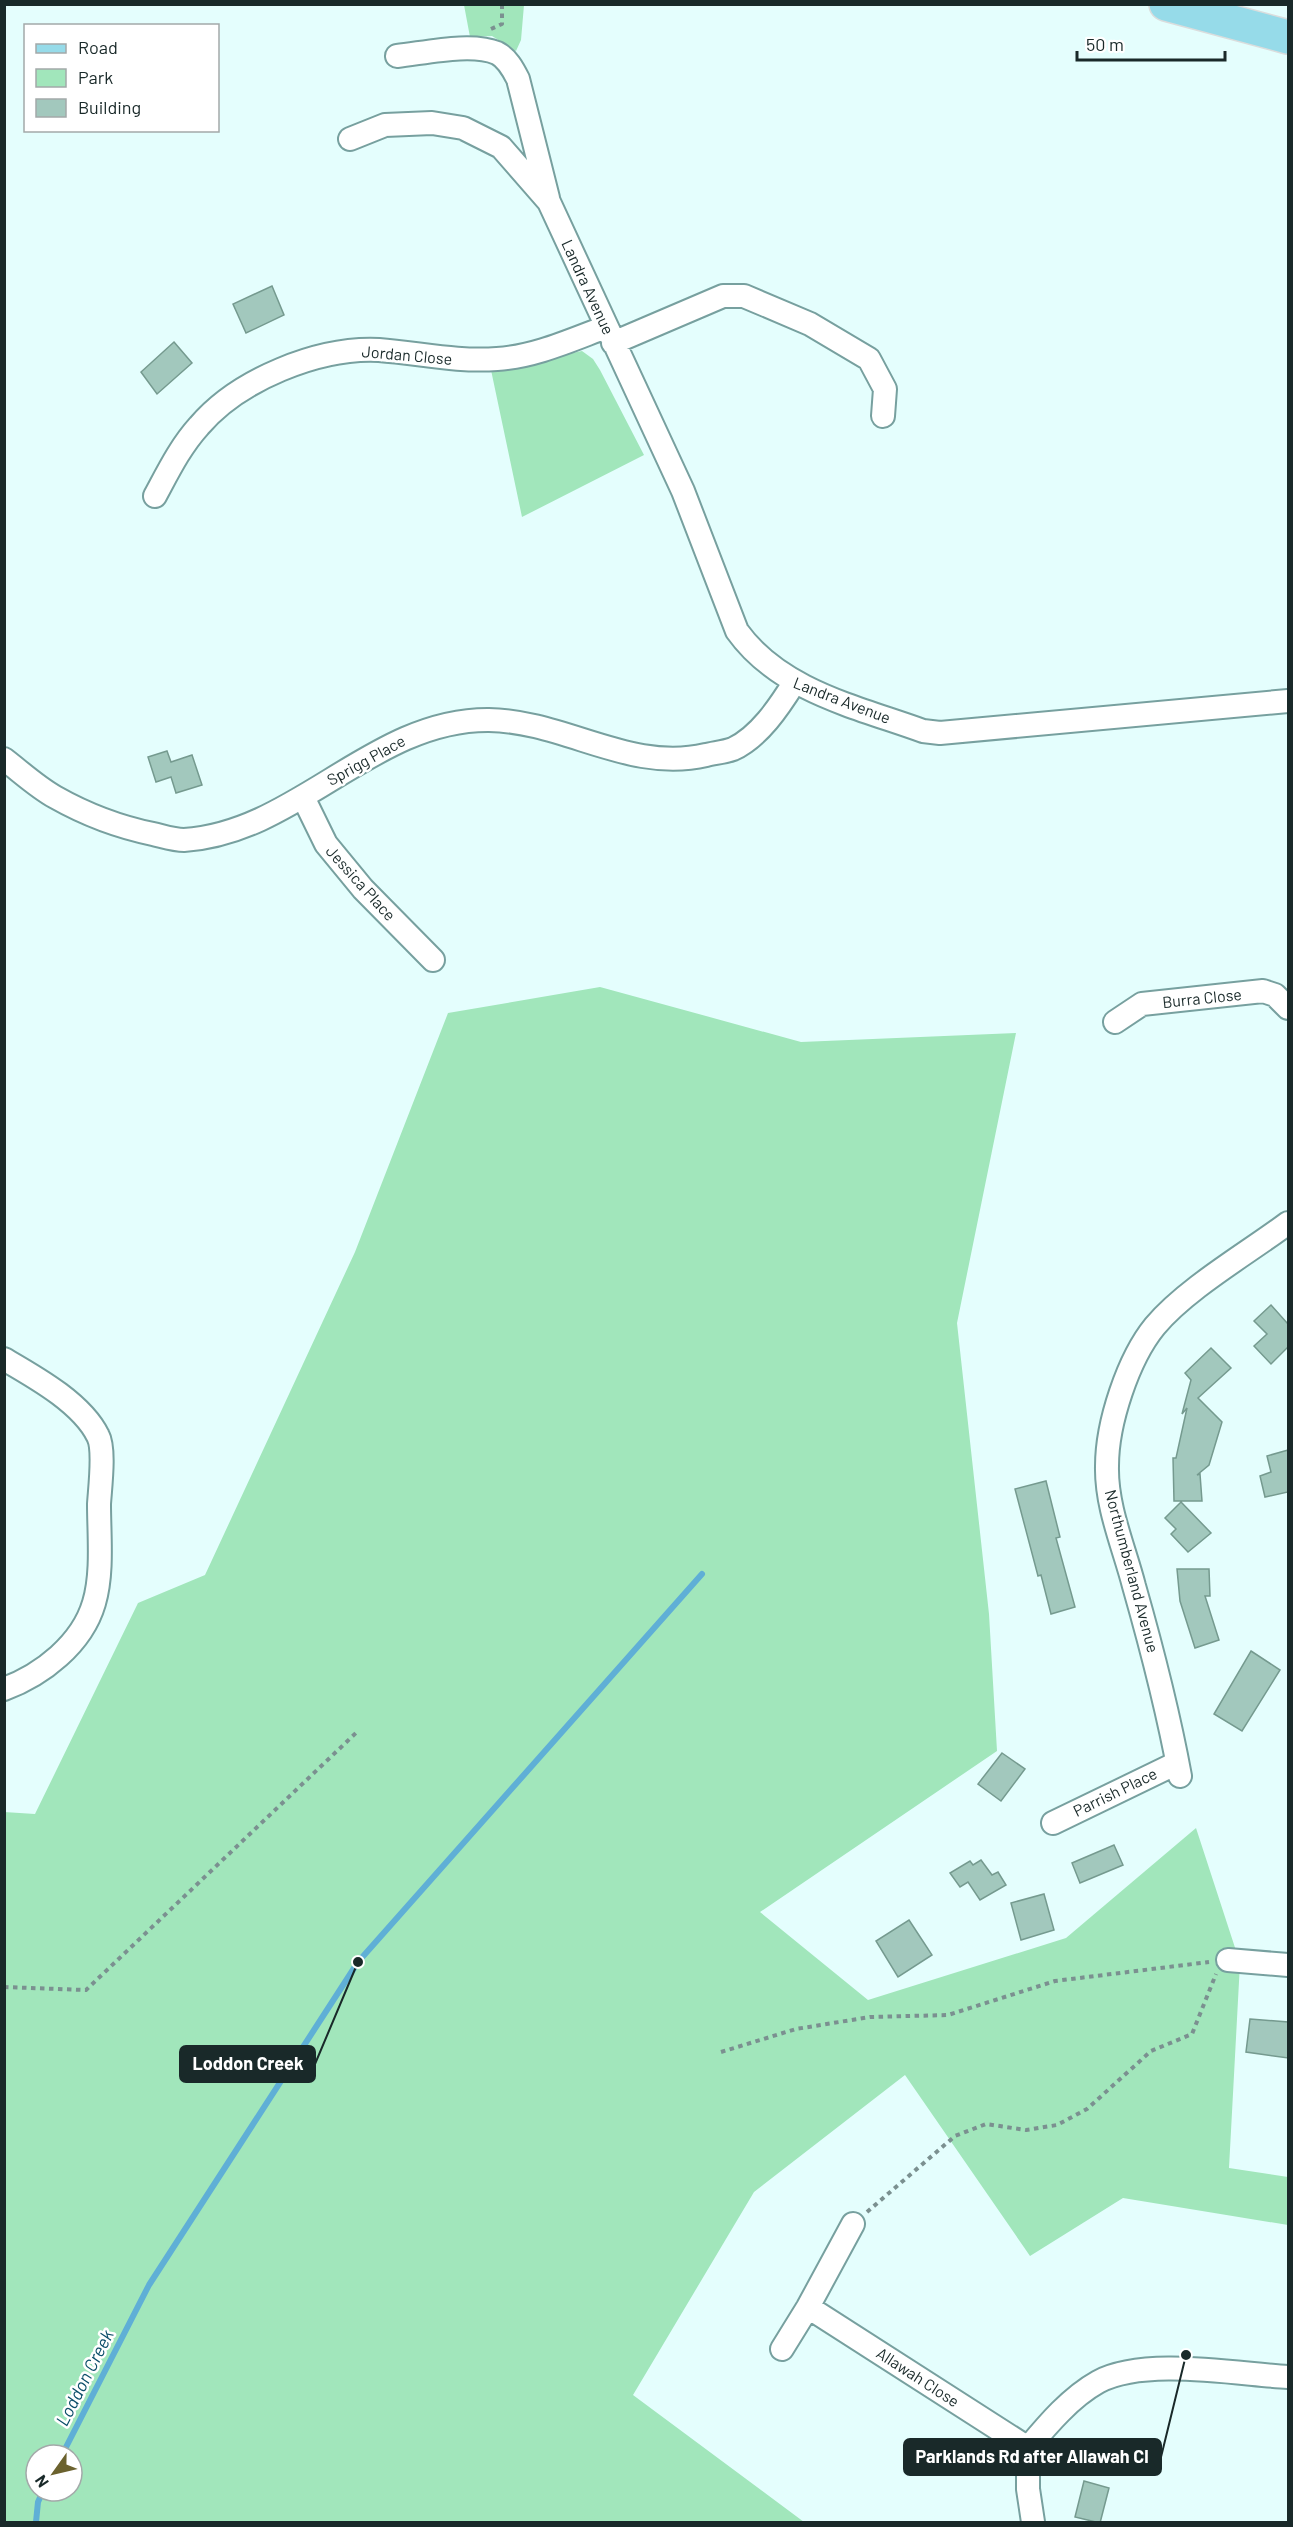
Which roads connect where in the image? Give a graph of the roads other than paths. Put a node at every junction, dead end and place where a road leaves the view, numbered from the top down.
1 (1166, 4) edge
2 (1243, 4) edge
3 (1288, 17) edge
4 (1288, 37) edge
5 (397, 56) dead end
6 (350, 139) dead end
7 (549, 202) junction
8 (610, 335) junction
9 (883, 416) dead end
10 (155, 496) dead end
11 (794, 683) junction
12 (1288, 701) edge
13 (4, 759) edge
14 (303, 797) junction
15 (433, 960) dead end
16 (1288, 1008) edge
17 (1115, 1022) dead end
18 (1288, 1223) edge
19 (4, 1359) edge
20 (4, 1689) edge
21 (1179, 1769) joint
22 (1053, 1823) dead end
23 (1228, 1960) road end
24 (1288, 1965) edge
25 (853, 2224) road end
26 (808, 2307) junction
27 (782, 2349) dead end
28 (1288, 2377) edge
29 (1028, 2448) junction
30 (1033, 2523) edge

1 - 4 main road
2 - 3 main road
5 - 7 street, Landra Avenue
6 - 7 street, Landra Avenue
7 - 8 street, Landra Avenue
8 - 9 street, Jordan Close
8 - 10 street, Jordan Close
8 - 11 street, Landra Avenue
11 - 12 street, Landra Avenue
11 - 14 street, Sprigg Place
13 - 14 street, Sprigg Place
14 - 15 street, Jessica Place
16 - 17 street, Burra Close
18 - 21 street, Northumberland Avenue
19 - 20 street
21 - 22 street, Parrish Place
23 - 24 street
25 - 26 street
26 - 27 street
26 - 29 street, Allawah Close
28 - 29 street
29 - 30 street

